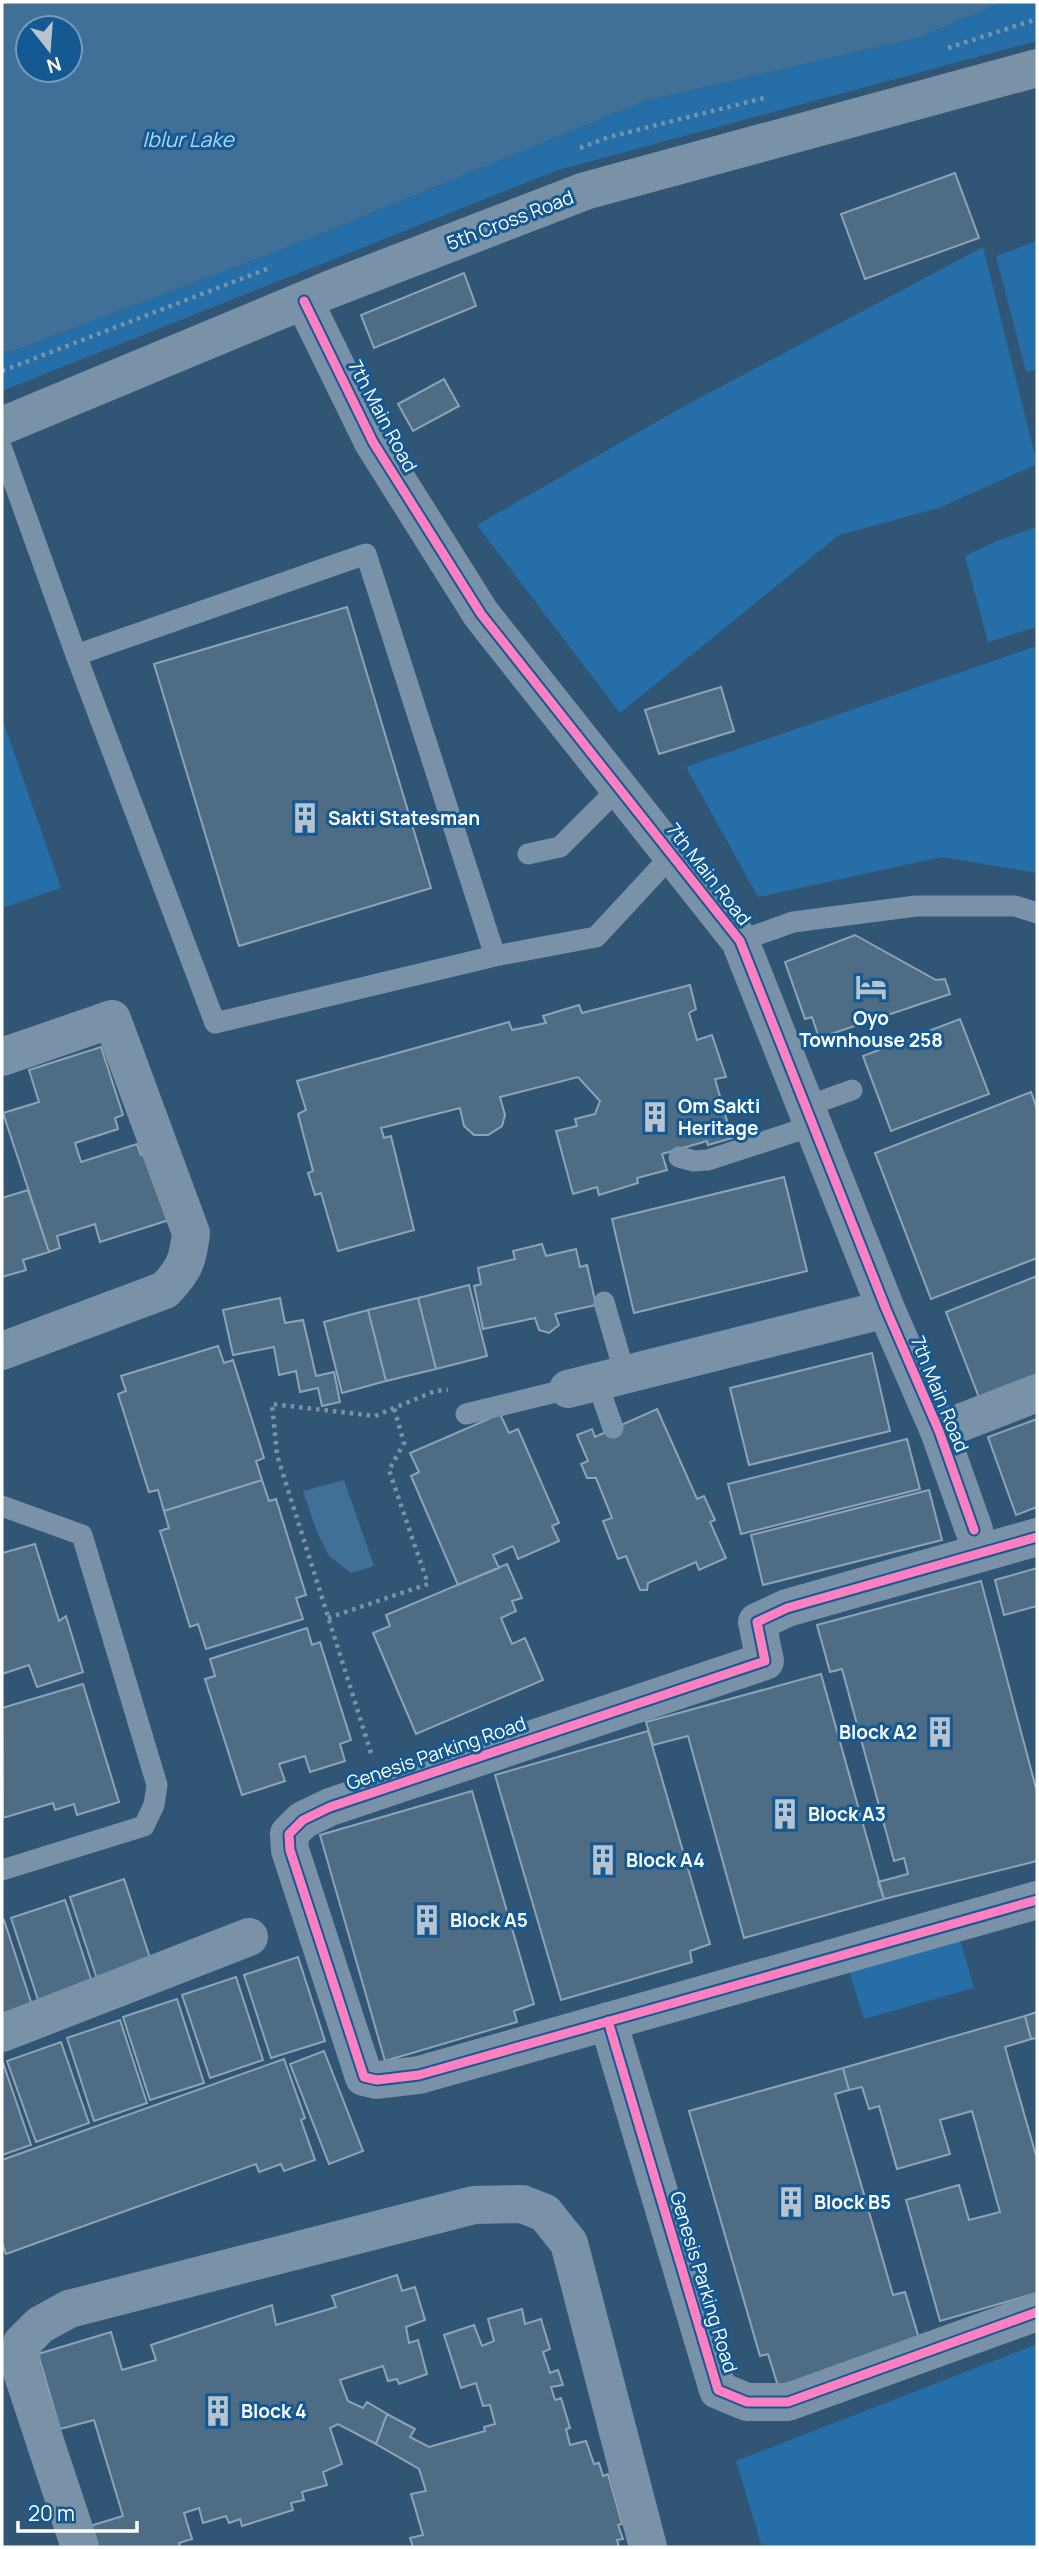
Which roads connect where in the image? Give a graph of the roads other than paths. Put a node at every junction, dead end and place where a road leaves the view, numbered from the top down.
1 (1037, 68) edge
2 (304, 301) junction
3 (2, 426) edge
4 (2, 449) edge
5 (76, 655) junction
6 (619, 788) junction
7 (528, 854) dead end
8 (672, 855) junction
9 (1037, 913) edge
10 (740, 941) junction
11 (495, 956) junction
12 (2, 1057) edge
13 (852, 1090) dead end
14 (808, 1117) junction
15 (678, 1157) dead end
16 (604, 1302) dead end
17 (886, 1309) junction
18 (2, 1351) edge
19 (597, 1382) junction
20 (1037, 1393) edge
21 (466, 1414) dead end
22 (613, 1428) dead end
23 (939, 1431) junction
24 (2, 1506) edge
25 (974, 1530) dead end
26 (1037, 1537) edge
27 (2, 1870) edge
28 (1037, 1900) edge
29 (249, 1937) dead end
30 (608, 2021) junction
31 (2, 2033) edge
32 (1037, 2312) edge
33 (80, 2547) edge
34 (648, 2547) edge

1 - 2 street, 5th Cross Road
2 - 3 street, 5th Cross Road
2 - 6 street, 7th Main Road
4 - 5 lane
5 - 11 lane
5 - 11 lane
6 - 7 lane
6 - 8 street, 7th Main Road
8 - 10 street, 7th Main Road
8 - 11 lane
9 - 10 lane
10 - 14 street, 7th Main Road
12 - 18 street
13 - 14 lane
14 - 15 lane
14 - 17 street, 7th Main Road
16 - 19 lane
17 - 19 street
17 - 23 street, 7th Main Road
19 - 21 lane
19 - 22 lane
20 - 23 street
23 - 25 street, 7th Main Road
24 - 27 lane
26 - 30 street, Genesis Parking Road
28 - 30 street, Genesis Parking Road
29 - 31 street
30 - 32 street, Genesis Parking Road
33 - 34 street

